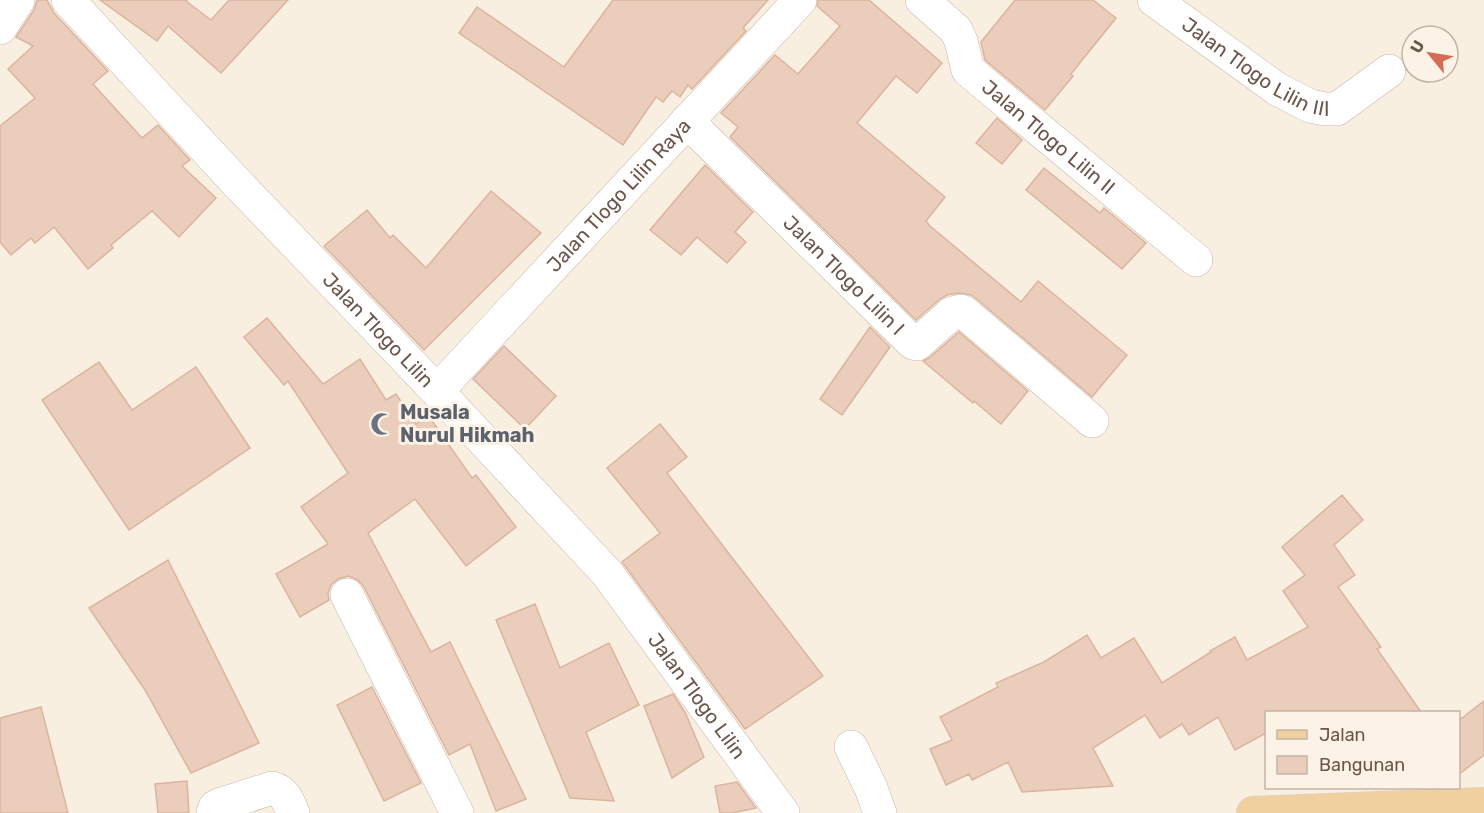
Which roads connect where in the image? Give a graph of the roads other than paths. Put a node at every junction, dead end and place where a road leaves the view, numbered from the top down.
1 (18, 0) edge
2 (68, 0) edge
3 (800, 0) edge
4 (922, 0) edge
5 (1154, 0) edge
6 (0, 28) edge
7 (1389, 71) dead end
8 (687, 121) junction
9 (1196, 260) dead end
10 (437, 391) junction
11 (1092, 421) dead end
12 (347, 595) dead end
13 (850, 747) dead end
14 (1484, 804) edge
15 (213, 813) edge
16 (293, 813) edge
17 (457, 813) edge
18 (783, 813) edge
19 (880, 813) edge
20 (1253, 813) edge

1 - 6 street
2 - 10 street, Jalan Tlogo Lilin
3 - 8 street, Jalan Tlogo Lilin Raya
4 - 9 street, Jalan Tlogo Lilin II
5 - 7 street, Jalan Tlogo Lilin III
8 - 10 street, Jalan Tlogo Lilin Raya
8 - 11 street, Jalan Tlogo Lilin I
10 - 18 street, Jalan Tlogo Lilin
12 - 17 street
13 - 19 street
14 - 20 main road
15 - 16 street

